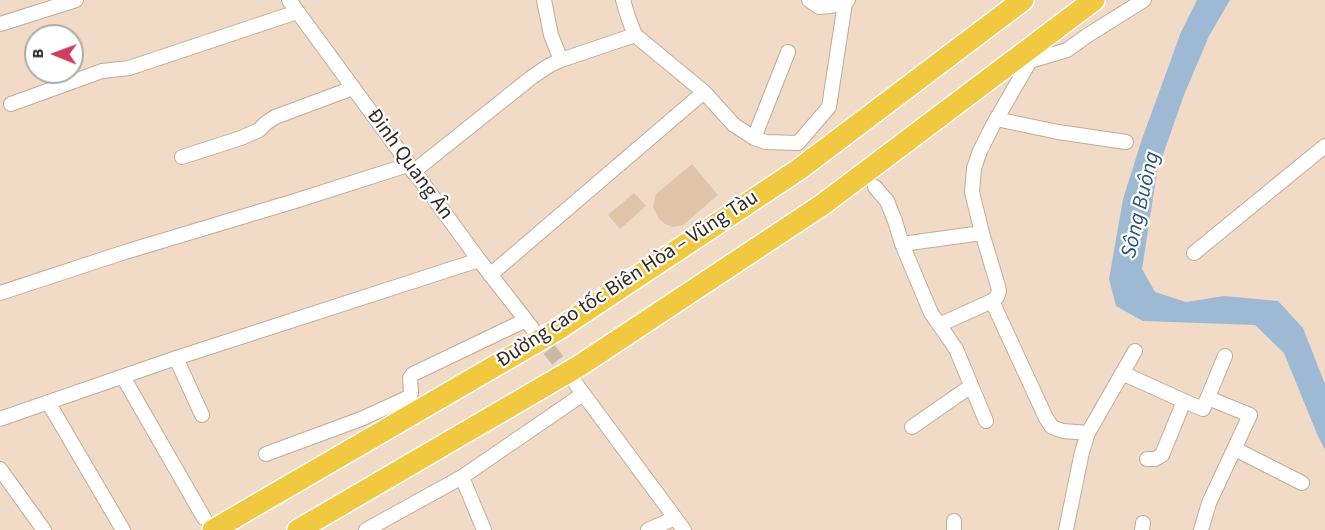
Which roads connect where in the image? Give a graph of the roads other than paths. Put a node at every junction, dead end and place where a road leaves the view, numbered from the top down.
1 (76, 0) edge
2 (289, 0) edge
3 (544, 0) edge
4 (623, 0) edge
5 (809, 0) edge
6 (1023, 0) edge
7 (1094, 0) edge
8 (1144, 0) edge
9 (847, 1) edge
10 (297, 12) junction
11 (1, 22) edge
12 (635, 35) junction
13 (788, 52) dead end
14 (561, 60) junction
15 (353, 87) junction
16 (704, 92) junction
17 (11, 104) dead end
18 (996, 119) junction
19 (754, 138) junction
20 (1126, 142) dead end
21 (1325, 146) edge
22 (182, 156) dead end
23 (411, 168) junction
24 (875, 187) dead end
25 (981, 233) junction
26 (902, 244) junction
27 (1194, 253) dead end
28 (479, 260) junction
29 (490, 275) junction
30 (0, 293) edge
31 (992, 301) junction
32 (939, 325) junction
33 (1135, 351) dead end
34 (1225, 356) dead end
35 (176, 358) junction
36 (1122, 373) junction
37 (123, 376) junction
38 (971, 386) junction
39 (1208, 398) junction
40 (1184, 401) junction
41 (48, 402) junction
42 (202, 416) dead end
43 (0, 419) edge
44 (986, 421) dead end
45 (912, 427) dead end
46 (1088, 433) junction
47 (1234, 449) junction
48 (266, 454) dead end
49 (1147, 459) dead end
50 (0, 469) edge
51 (462, 477) junction
52 (1302, 483) dead end
53 (675, 518) junction
54 (208, 524) edge
55 (389, 524) edge
56 (44, 530) edge
57 (123, 530) edge
58 (298, 530) edge
59 (366, 530) edge
60 (484, 530) edge
61 (648, 530) edge
62 (684, 530) edge
63 (1066, 530) edge
64 (1201, 530) edge

1 - 11 street
2 - 10 street, Đinh Quang Ân
3 - 14 street
4 - 12 street
5 - 9 street
6 - 54 highway, Đường cao tốc Biên Hòa – Vũng Tàu
7 - 58 highway, Đường cao tốc Biên Hòa – Vũng Tàu
8 - 18 street
9 - 19 street
10 - 15 street, Đinh Quang Ân
10 - 17 street
12 - 14 street
12 - 16 street
13 - 19 street
14 - 23 street
15 - 22 street
15 - 23 street, Đinh Quang Ân
16 - 19 street
16 - 29 street
18 - 20 street
18 - 25 street
21 - 27 street
23 - 28 street, Đinh Quang Ân
23 - 30 street
24 - 26 street
25 - 26 street
25 - 31 street
26 - 32 street
28 - 29 street, Đinh Quang Ân
28 - 35 street
29 - 48 street, Đinh Quang Ân
31 - 32 street
31 - 46 street
32 - 38 street
33 - 36 street
34 - 39 street
35 - 37 street
35 - 42 street
36 - 40 street
36 - 46 street
37 - 41 street
37 - 54 street
38 - 44 street
38 - 45 street
39 - 40 street
39 - 47 street
40 - 49 street
41 - 43 street
41 - 57 street
46 - 63 street
47 - 52 street
47 - 64 street
50 - 56 street
51 - 53 street
51 - 55 street
51 - 60 street
53 - 61 street
53 - 62 street
55 - 59 street

